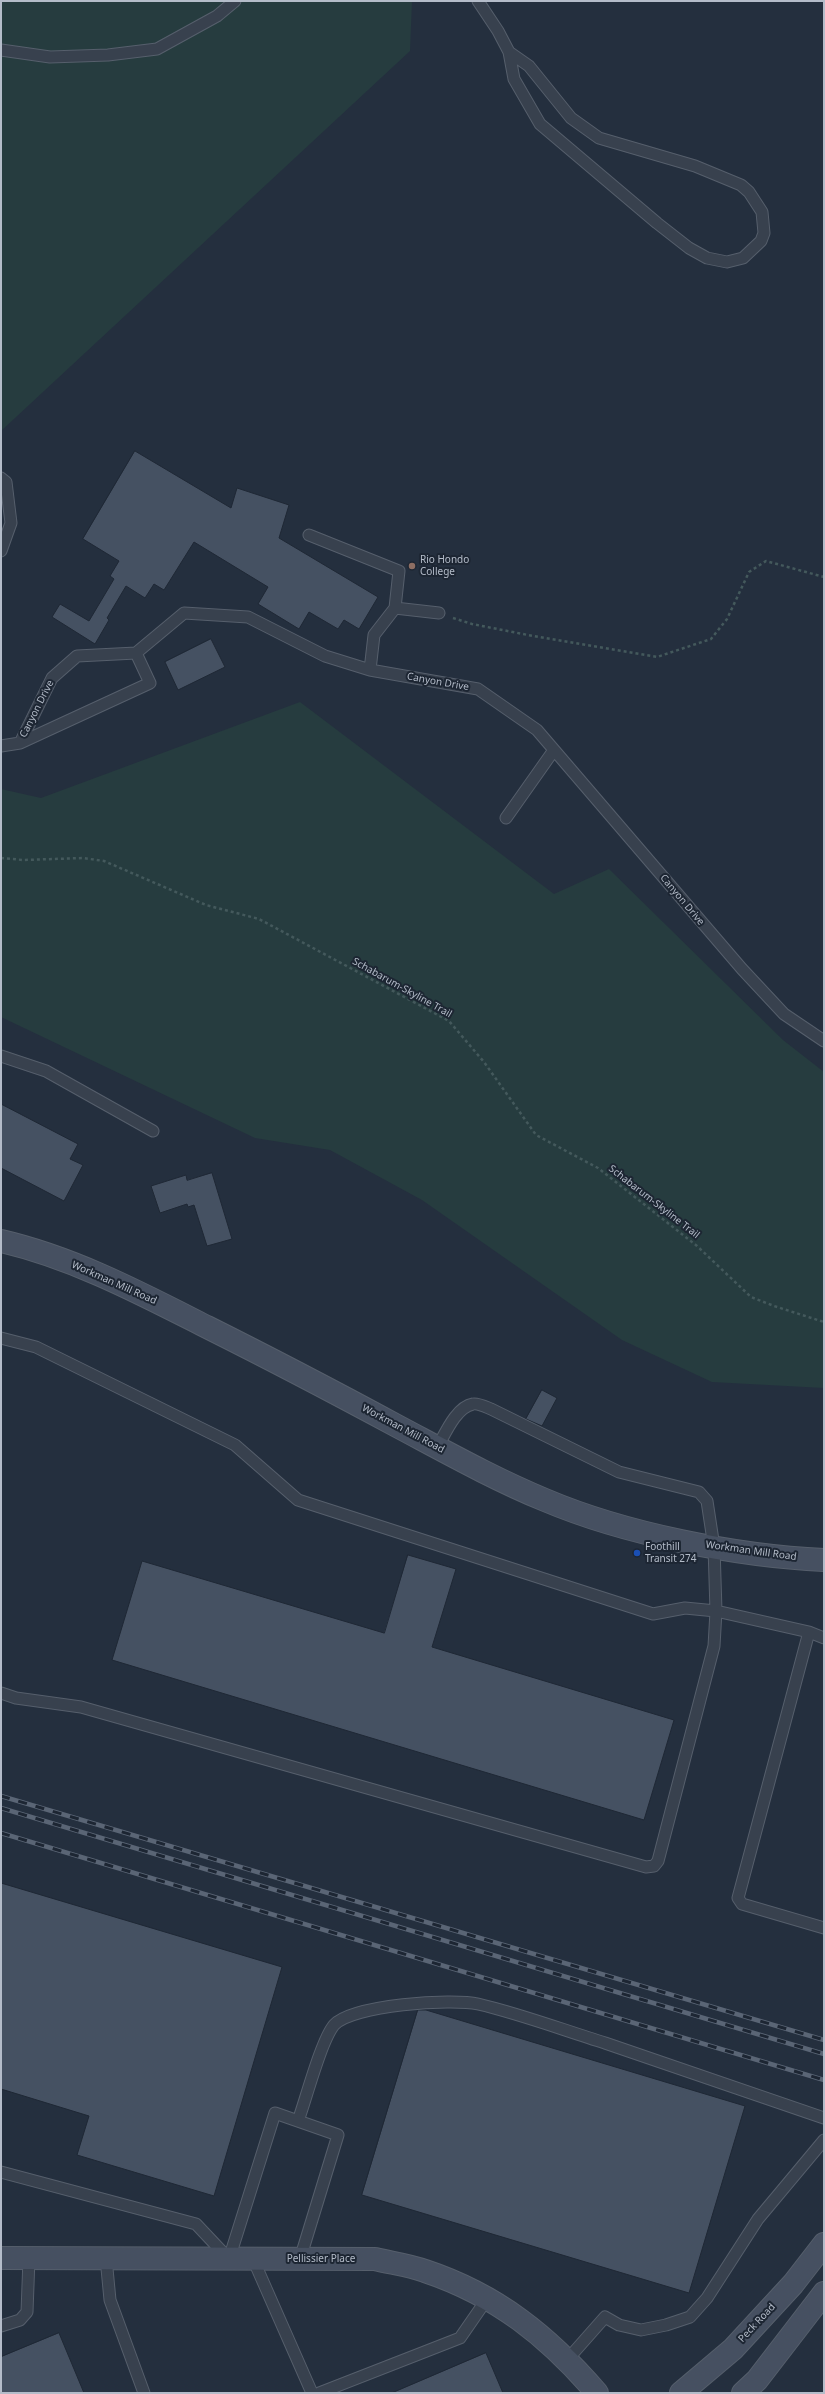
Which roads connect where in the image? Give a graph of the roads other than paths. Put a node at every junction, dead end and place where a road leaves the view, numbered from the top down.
1 (234, 1) edge
2 (478, 1) edge
3 (1, 50) edge
4 (509, 52) junction
5 (1, 478) edge
6 (309, 534) dead end
7 (1, 551) edge
8 (395, 608) junction
9 (439, 613) road end
10 (136, 653) junction
11 (370, 670) junction
12 (20, 743) junction
13 (1, 746) edge
14 (554, 750) junction
15 (506, 818) dead end
16 (824, 1041) edge
17 (1, 1056) edge
18 (153, 1131) dead end
19 (1, 1241) edge
20 (1, 1338) edge
21 (437, 1448) junction
22 (714, 1547) junction
23 (824, 1560) edge
24 (716, 1611) junction
25 (809, 1632) junction
26 (824, 1638) edge
27 (1, 1693) edge
28 (824, 1928) edge
29 (824, 2118) edge
30 (298, 2121) junction
31 (824, 2140) edge
32 (1, 2172) edge
33 (824, 2244) edge
34 (1, 2258) edge
35 (30, 2258) junction
36 (106, 2258) junction
37 (229, 2259) junction
38 (253, 2259) junction
39 (300, 2259) junction
40 (824, 2293) edge
41 (487, 2299) junction
42 (1, 2326) edge
43 (567, 2360) junction
44 (144, 2393) edge
45 (312, 2393) edge
46 (319, 2393) edge
47 (596, 2393) edge
48 (681, 2393) edge
49 (743, 2393) edge

1 - 3 lane
2 - 4 lane
4 - 4 lane
5 - 7 lane
6 - 8 lane
8 - 9 lane
8 - 11 lane
10 - 11 lane, Canyon Drive
10 - 12 lane, Canyon Drive
10 - 12 lane
11 - 14 lane, Canyon Drive
12 - 13 lane, Canyon Drive
14 - 15 lane
14 - 16 lane, Canyon Drive
17 - 18 lane
19 - 21 main road, Workman Mill Road
20 - 24 lane
21 - 22 main road, Workman Mill Road
21 - 22 lane
22 - 23 main road, Workman Mill Road
22 - 24 lane
24 - 25 lane
24 - 27 lane
25 - 26 lane
25 - 28 lane
29 - 30 lane
30 - 37 lane
30 - 39 lane
31 - 43 lane
32 - 37 lane
33 - 48 main road, Peck Road
34 - 35 main road, Pellissier Place
35 - 36 main road, Pellissier Place
35 - 42 lane
36 - 37 main road, Pellissier Place
36 - 44 lane
37 - 38 main road, Pellissier Place
38 - 39 main road, Pellissier Place
38 - 45 lane
39 - 41 main road, Pellissier Place
40 - 49 main road
41 - 43 main road, Pellissier Place
41 - 46 lane
43 - 47 main road, Pellissier Place

